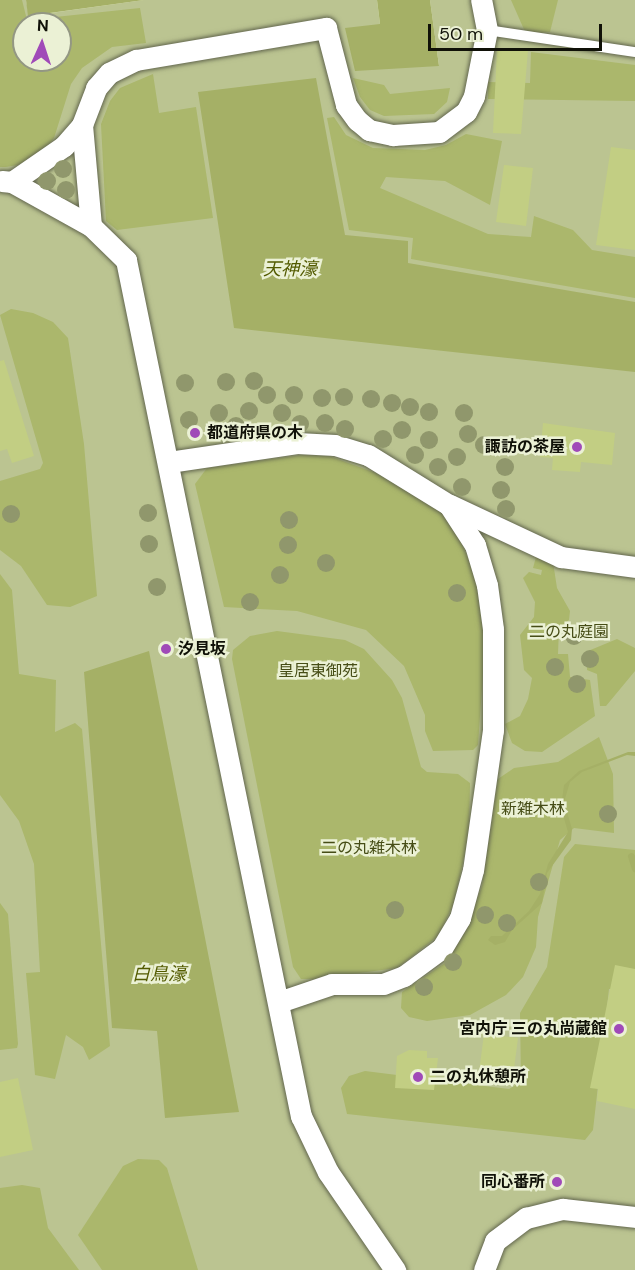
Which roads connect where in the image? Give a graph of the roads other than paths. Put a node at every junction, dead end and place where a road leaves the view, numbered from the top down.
1 (481, 0) edge
2 (488, 30) junction
3 (635, 52) edge
4 (82, 125) junction
5 (6, 181) edge
6 (92, 226) junction
7 (169, 462) junction
8 (449, 505) junction
9 (635, 567) edge
10 (279, 1002) junction
11 (635, 1217) edge
12 (395, 1270) edge
13 (484, 1270) edge

1 - 2 street
2 - 3 lane
2 - 4 street
4 - 5 street
4 - 6 street
5 - 6 street
6 - 7 street
7 - 8 street
7 - 10 street
8 - 9 street
8 - 10 street
10 - 12 street
11 - 13 street

